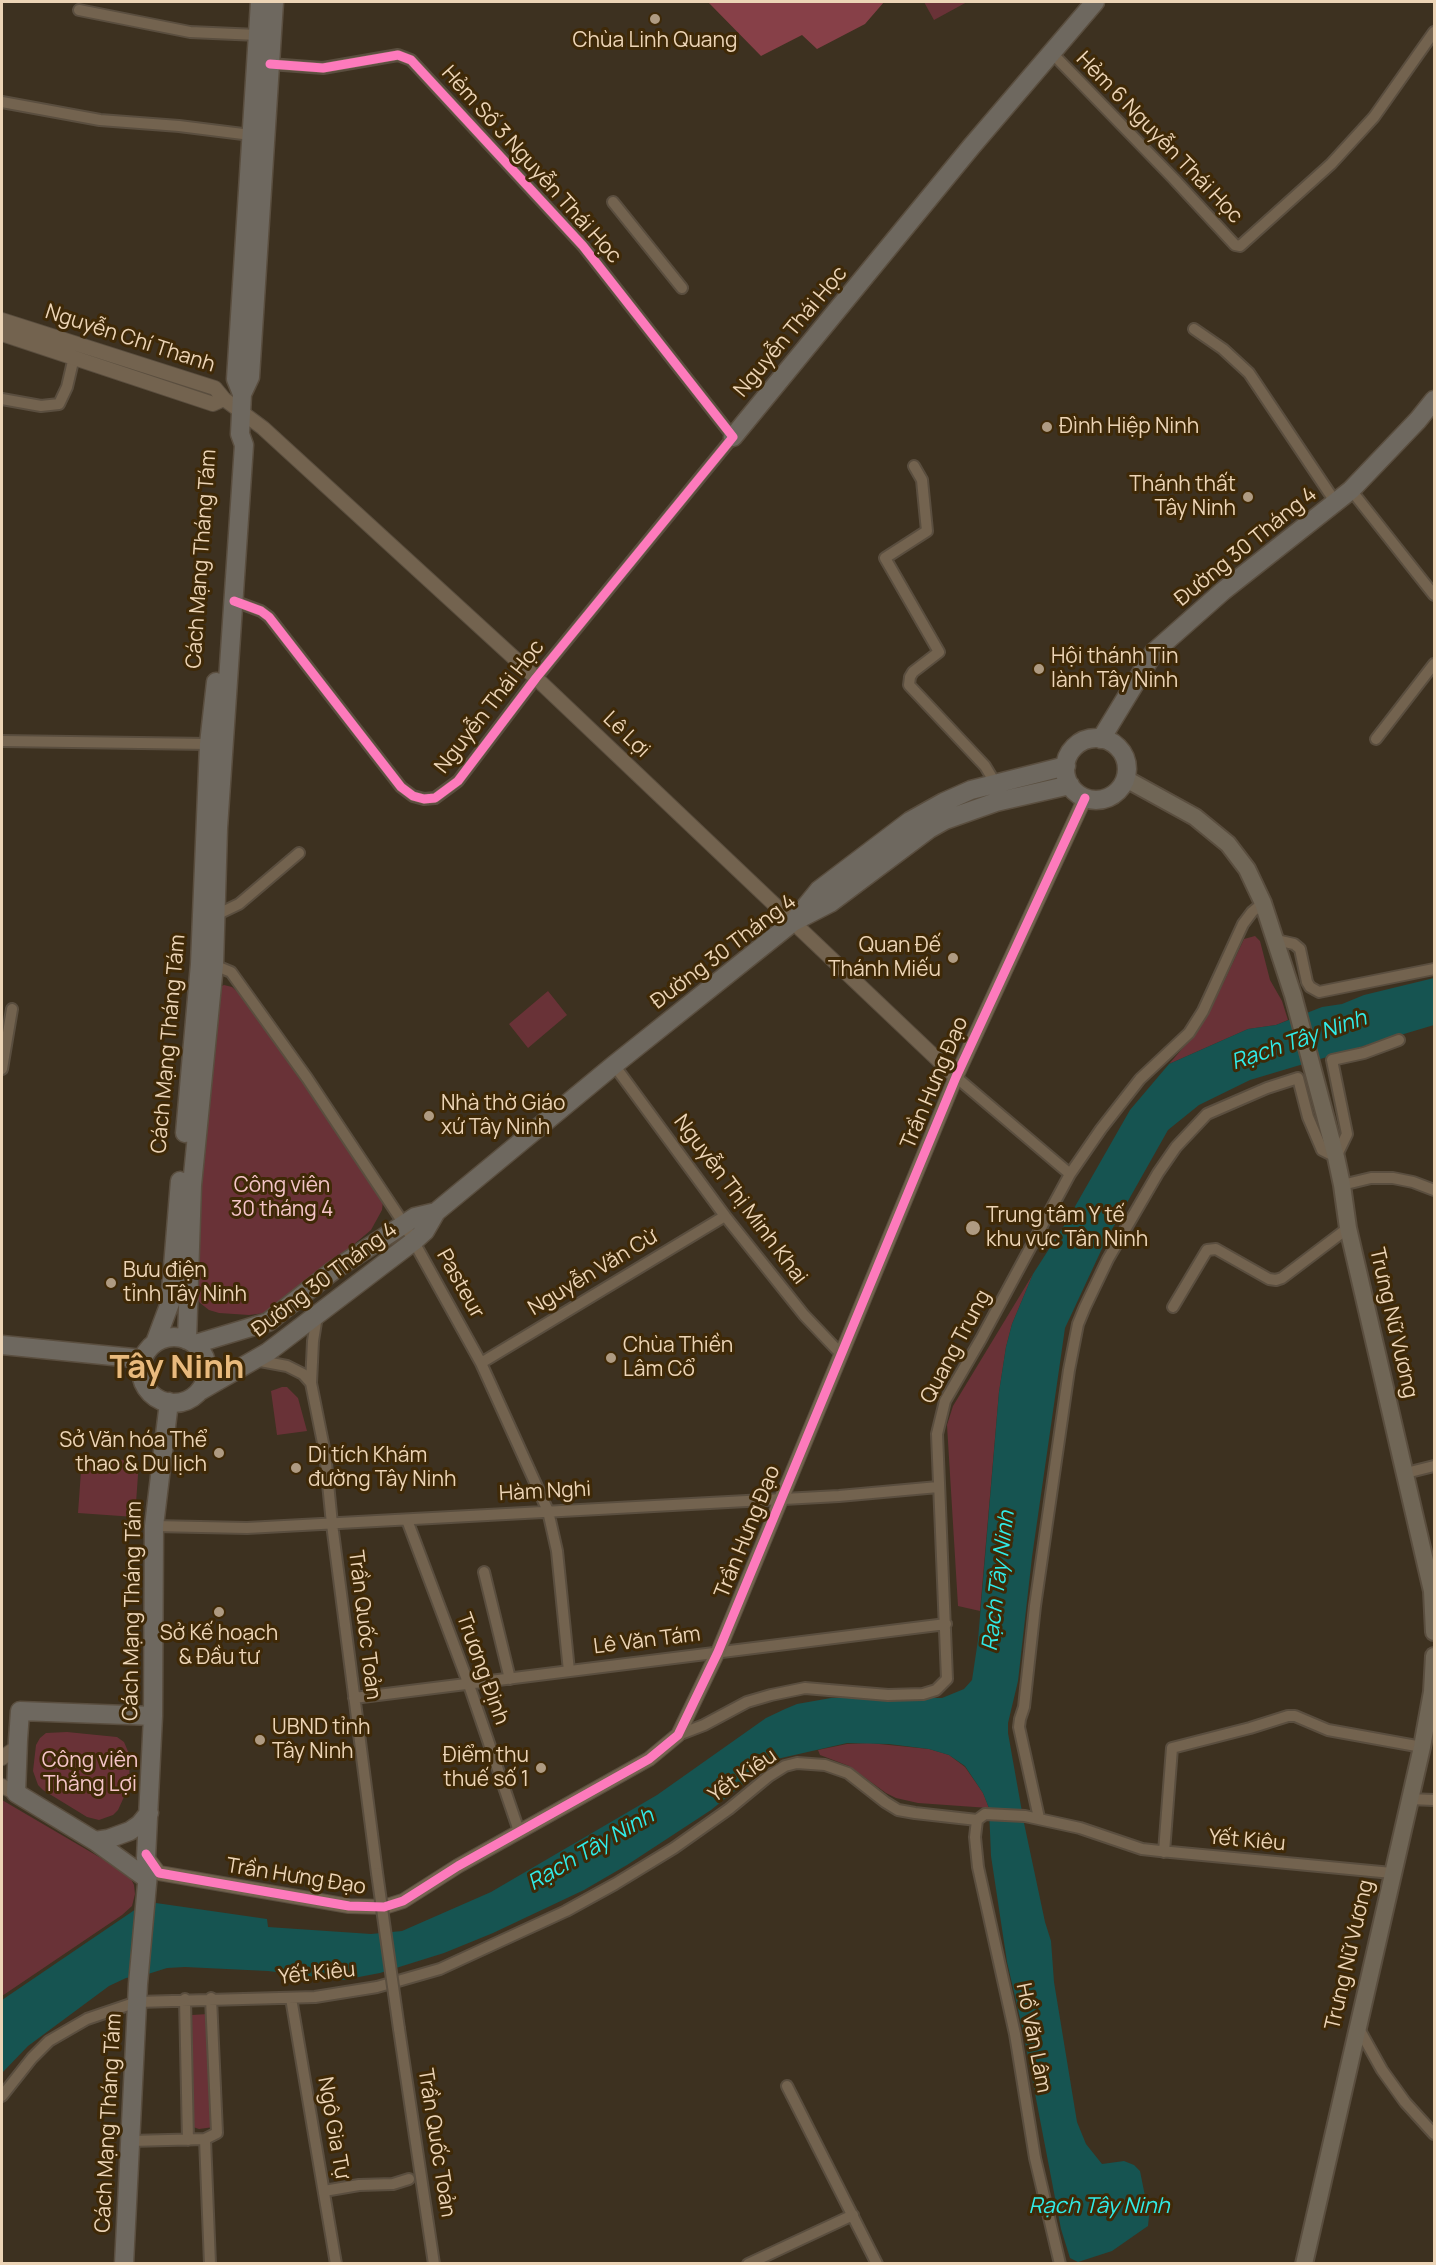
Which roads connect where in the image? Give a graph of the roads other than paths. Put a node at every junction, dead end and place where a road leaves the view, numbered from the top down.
1 (260, 2) edge
2 (274, 2) edge
3 (1095, 2) edge
4 (79, 10) dead end
5 (1434, 32) edge
6 (258, 35) junction
7 (1052, 53) junction
8 (263, 64) junction
9 (2, 102) edge
10 (251, 135) junction
11 (613, 202) dead end
12 (682, 288) dead end
13 (2, 320) edge
14 (1194, 328) dead end
15 (2, 334) edge
16 (112, 354) junction
17 (74, 357) junction
18 (108, 368) junction
19 (2, 399) edge
20 (224, 399) junction
21 (1434, 400) edge
22 (242, 403) junction
23 (733, 437) junction
24 (914, 466) dead end
25 (1351, 490) junction
26 (1336, 503) junction
27 (1434, 595) edge
28 (229, 600) junction
29 (1434, 664) edge
30 (536, 678) junction
31 (1101, 739) junction
32 (1376, 739) dead end
33 (2, 741) edge
34 (209, 744) junction
35 (1066, 766) junction
36 (1126, 779) junction
37 (996, 783) junction
38 (1070, 785) junction
39 (214, 792) junction
40 (1085, 798) junction
41 (1002, 801) junction
42 (299, 853) dead end
43 (1263, 903) junction
44 (209, 915) junction
45 (793, 922) junction
46 (1276, 940) junction
47 (207, 964) junction
48 (1434, 969) edge
49 (12, 1009) dead end
50 (1399, 1040) dead end
51 (614, 1065) junction
52 (2, 1069) edge
53 (956, 1077) junction
54 (1336, 1156) junction
55 (1070, 1174) junction
56 (1342, 1185) junction
57 (1434, 1190) edge
58 (436, 1212) junction
59 (725, 1216) junction
60 (404, 1224) junction
61 (1348, 1228) junction
62 (414, 1241) junction
63 (1173, 1306) dead end
64 (317, 1316) junction
65 (191, 1342) junction
66 (154, 1343) junction
67 (2, 1345) edge
68 (841, 1354) junction
69 (143, 1359) junction
70 (254, 1360) junction
71 (481, 1363) junction
72 (310, 1383) junction
73 (200, 1391) junction
74 (169, 1402) junction
75 (1434, 1466) edge
76 (1406, 1473) junction
77 (938, 1487) junction
78 (781, 1499) junction
79 (548, 1511) junction
80 (407, 1520) junction
81 (332, 1524) junction
82 (154, 1526) junction
83 (484, 1572) dead end
84 (946, 1624) junction
85 (1434, 1632) edge
86 (718, 1652) junction
87 (1434, 1656) edge
88 (568, 1671) junction
89 (510, 1679) junction
90 (469, 1685) junction
91 (354, 1698) junction
92 (153, 1716) junction
93 (678, 1735) junction
94 (18, 1747) junction
95 (1422, 1747) junction
96 (2, 1758) edge
97 (9, 1790) edge
98 (1409, 1799) junction
99 (1434, 1800) edge
100 (149, 1813) junction
101 (1039, 1818) junction
102 (977, 1820) junction
103 (519, 1831) junction
104 (95, 1841) junction
105 (1164, 1852) junction
106 (1392, 1873) junction
107 (149, 1880) junction
108 (138, 1993) junction
109 (211, 1998) junction
110 (291, 1998) junction
111 (185, 1999) junction
112 (1358, 2026) junction
113 (787, 2086) dead end
114 (2, 2096) edge
115 (1434, 2134) edge
116 (206, 2139) junction
117 (188, 2140) junction
118 (131, 2141) junction
119 (409, 2179) dead end
120 (324, 2191) junction
121 (853, 2215) junction
122 (124, 2264) edge
123 (210, 2264) edge
124 (336, 2264) edge
125 (434, 2264) edge
126 (748, 2264) edge
127 (877, 2264) edge
128 (1060, 2264) edge
129 (1304, 2264) edge

1 - 6 main road
2 - 8 main road
3 - 7 main road, Nguyễn Thái Học
4 - 6 street
5 - 7 street, Hẻm 6 Nguyễn Thái Học
6 - 8 main road
7 - 23 main road, Nguyễn Thái Học
8 - 10 main road
8 - 22 main road
8 - 23 street, Hẻm Số 3 Nguyễn Thái Học
9 - 10 street
10 - 22 main road
11 - 12 street
13 - 16 street, Nguyễn Chí Thanh
14 - 26 street
15 - 17 street, Nguyễn Chí Thanh
16 - 18 street
16 - 20 street, Nguyễn Chí Thanh
17 - 18 street, Nguyễn Chí Thanh
17 - 19 street
18 - 20 street, Nguyễn Chí Thanh
20 - 22 street, Lê Lợi
21 - 25 main road, Đường 30 Tháng 4
22 - 28 main road, Cách Mạng Tháng Tám
22 - 30 street, Lê Lợi
23 - 30 street, Nguyễn Thái Học
24 - 37 street
25 - 26 main road, Đường 30 Tháng 4
25 - 27 street
26 - 31 main road, Đường 30 Tháng 4
28 - 30 street, Nguyễn Thái Học
28 - 34 main road, Cách Mạng Tháng Tám
28 - 39 main road, Cách Mạng Tháng Tám
29 - 32 street
30 - 45 street, Lê Lợi
31 - 35 main road
31 - 36 main road
33 - 34 street
34 - 39 main road, Cách Mạng Tháng Tám
35 - 37 main road
35 - 38 main road
36 - 40 main road
36 - 43 main road
37 - 41 street
37 - 45 main road
38 - 40 main road
38 - 41 main road, Đường 30 Tháng 4
39 - 44 main road, Cách Mạng Tháng Tám
40 - 53 street, Trần Hưng Đạo
41 - 45 main road, Đường 30 Tháng 4
42 - 44 street
43 - 46 main road
43 - 55 street, Quang Trung
44 - 47 main road, Cách Mạng Tháng Tám
45 - 51 main road, Đường 30 Tháng 4
45 - 53 street, Lê Lợi
46 - 48 street
46 - 54 main road, Trưng Nữ Vương
47 - 60 street, Pasteur
47 - 65 main road, Cách Mạng Tháng Tám
47 - 66 main road, Cách Mạng Tháng Tám
49 - 52 street
50 - 54 street
51 - 58 main road, Đường 30 Tháng 4
51 - 59 street, Nguyễn Thị Minh Khai
53 - 55 street
53 - 68 street, Trần Hưng Đạo
54 - 56 main road, Trưng Nữ Vương
54 - 101 street
55 - 77 street, Quang Trung
56 - 57 street
56 - 61 main road, Trưng Nữ Vương
58 - 60 main road, Đường 30 Tháng 4
58 - 62 main road, Đường 30 Tháng 4
59 - 68 street, Nguyễn Thị Minh Khai
59 - 71 street, Nguyễn Văn Cừ
60 - 62 street, Pasteur
60 - 65 main road, Đường 30 Tháng 4
61 - 63 street
61 - 76 main road, Trưng Nữ Vương
62 - 64 main road, Đường 30 Tháng 4
62 - 71 street, Pasteur
64 - 70 main road, Đường 30 Tháng 4
64 - 72 street, Trần Quốc Toản
65 - 66 main road
65 - 73 main road
66 - 69 main road
67 - 69 main road
68 - 78 street, Trần Hưng Đạo
69 - 74 main road
70 - 72 street
70 - 73 main road, Đường 30 Tháng 4
71 - 79 street, Pasteur
72 - 81 street, Trần Quốc Toản
73 - 74 main road
74 - 82 main road, Cách Mạng Tháng Tám
75 - 76 street
76 - 85 main road, Trưng Nữ Vương
77 - 78 street, Hàm Nghi
77 - 84 street, Quang Trung
78 - 79 street, Hàm Nghi
78 - 86 street, Trần Hưng Đạo
79 - 80 street, Hàm Nghi
79 - 88 street, Pasteur
80 - 81 street, Hàm Nghi
80 - 90 street, Trương Định
81 - 82 street, Hàm Nghi
81 - 91 street, Trần Quốc Toản
82 - 92 main road, Cách Mạng Tháng Tám
83 - 89 street
84 - 86 street, Lê Văn Tám
84 - 93 street, Quang Trung
86 - 88 street, Lê Văn Tám
86 - 93 street, Trần Hưng Đạo
87 - 95 main road, Trưng Nữ Vương
88 - 89 street, Lê Văn Tám
89 - 90 street, Lê Văn Tám
90 - 91 street, Lê Văn Tám
90 - 103 street, Trương Định
91 - 125 street, Trần Quốc Toản, bridge
92 - 94 main road, Trần Hưng Đạo
92 - 100 main road, Cách Mạng Tháng Tám
93 - 103 street, Trần Hưng Đạo
94 - 96 street
94 - 97 main road, Trần Hưng Đạo
95 - 98 main road, Trưng Nữ Vương
95 - 105 street
97 - 104 main road, Trần Hưng Đạo
98 - 99 street
98 - 106 main road, Trưng Nữ Vương
100 - 104 main road
100 - 107 main road, Cách Mạng Tháng Tám
101 - 102 street, Yết Kiêu
101 - 105 street, Yết Kiêu
102 - 110 street, Yết Kiêu
102 - 128 street, Hồ Văn Lâm
103 - 107 street, Trần Hưng Đạo
104 - 107 main road, Trần Hưng Đạo
105 - 106 street, Yết Kiêu
106 - 112 main road, Trưng Nữ Vương
107 - 108 main road, Cách Mạng Tháng Tám
108 - 111 street, Yết Kiêu
108 - 114 street, Yết Kiêu
108 - 118 main road, Cách Mạng Tháng Tám
109 - 110 street, Yết Kiêu
109 - 111 street, Yết Kiêu
109 - 116 street
110 - 120 street, Ngô Gia Tự
111 - 117 street
112 - 115 street
112 - 129 main road, Trưng Nữ Vương
113 - 121 street
116 - 117 street
116 - 123 street
117 - 118 street
118 - 122 main road, Cách Mạng Tháng Tám
119 - 120 street
120 - 124 street, Ngô Gia Tự
121 - 126 street
121 - 127 street

